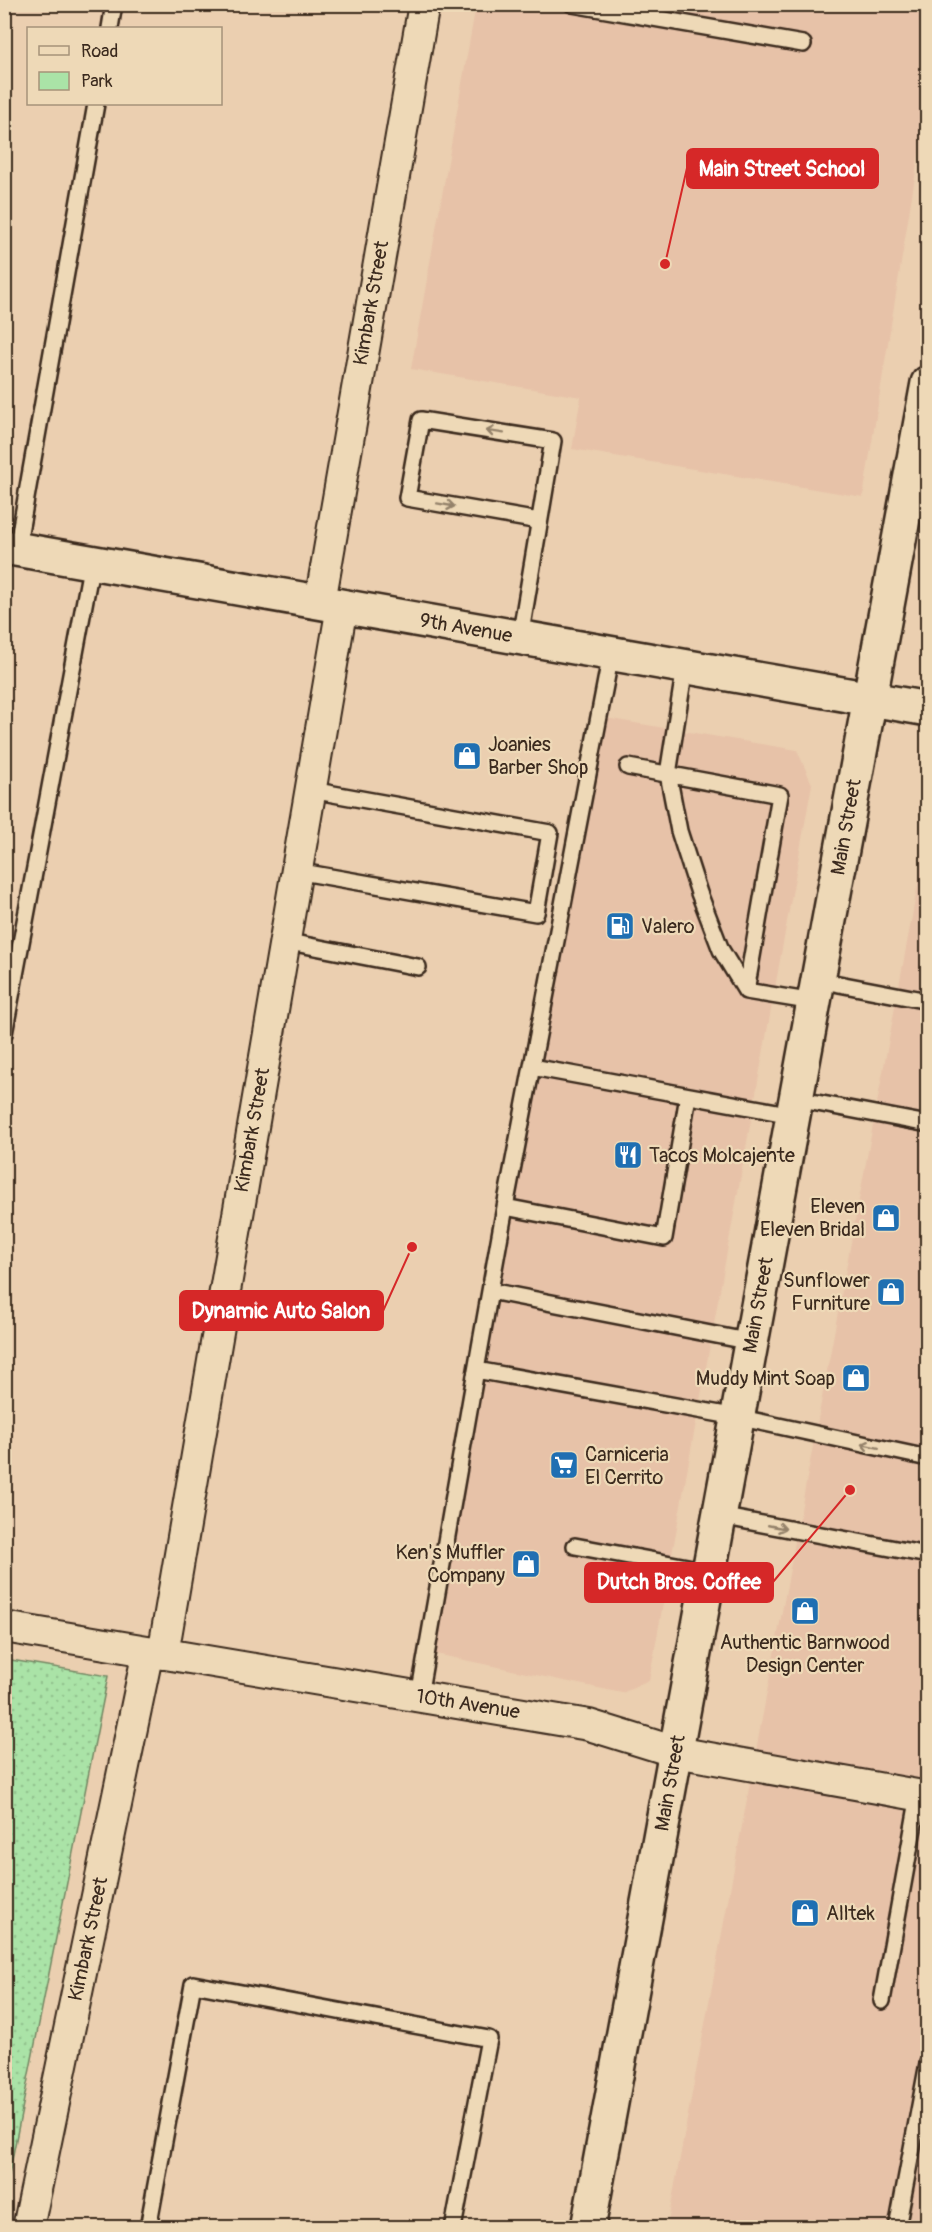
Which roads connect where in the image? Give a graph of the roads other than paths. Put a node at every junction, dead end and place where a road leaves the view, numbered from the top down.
1 (114, 4) edge
2 (424, 4) edge
3 (572, 4) edge
4 (110, 27) edge
5 (802, 44) dead end
6 (96, 105) edge
7 (927, 383) edge
8 (539, 521) junction
9 (11, 548) edge
10 (92, 562) junction
11 (331, 604) junction
12 (520, 638) junction
13 (611, 654) junction
14 (685, 667) junction
15 (869, 699) junction
16 (927, 709) edge
17 (628, 767) dead end
18 (668, 774) junction
19 (311, 790) junction
20 (296, 871) junction
21 (284, 941) junction
22 (418, 967) dead end
23 (746, 991) junction
24 (816, 991) junction
25 (927, 1001) edge
26 (4, 1034) edge
27 (532, 1067) junction
28 (688, 1096) junction
29 (795, 1107) junction
30 (927, 1124) edge
31 (506, 1207) junction
32 (490, 1291) junction
33 (752, 1342) junction
34 (476, 1370) junction
35 (737, 1417) junction
36 (927, 1458) edge
37 (720, 1516) junction
38 (575, 1546) dead end
39 (927, 1555) edge
40 (709, 1571) junction
41 (4, 1627) edge
42 (156, 1652) junction
43 (419, 1696) junction
44 (676, 1752) junction
45 (923, 1796) edge
46 (882, 2001) dead end
47 (927, 2063) edge
48 (28, 2228) edge
49 (148, 2228) edge
50 (453, 2228) edge
51 (588, 2228) edge
52 (897, 2228) edge

1 - 4 lane
2 - 11 street, Kimbark Street
3 - 5 lane
6 - 9 lane
7 - 15 main road, Main Street
8 -> 8 lane
8 - 12 lane
9 - 10 main road, 9th Avenue
10 - 11 main road, 9th Avenue
10 - 26 lane
11 - 12 main road, 9th Avenue
11 - 19 street, Kimbark Street
12 - 13 main road, 9th Avenue
13 - 14 main road, 9th Avenue
13 - 27 lane
14 - 15 main road, 9th Avenue
14 - 18 lane
15 - 16 main road, 9th Avenue
15 - 24 main road, Main Street
17 - 18 lane
18 - 23 lane
18 - 23 lane
19 - 20 street, Kimbark Street
19 - 20 lane
20 - 21 street, Kimbark Street
21 - 22 lane
21 - 42 street, Kimbark Street
23 - 24 lane
24 - 25 lane
24 - 29 main road, Main Street
27 - 28 lane
27 - 31 lane
28 - 29 lane
28 - 31 lane
29 - 30 lane
29 - 33 main road, Main Street
31 - 32 lane
32 - 33 lane
32 - 34 lane
33 - 35 main road, Main Street
34 - 35 lane
34 - 43 lane
36 -> 35 lane
35 - 37 main road, Main Street
37 -> 39 lane
37 - 40 main road, Main Street
38 - 40 lane
40 - 44 main road, Main Street
41 - 42 street, 10th Avenue
42 - 43 street, 10th Avenue
42 - 48 street, Kimbark Street
43 - 44 street, 10th Avenue
44 - 45 street, 10th Avenue
44 - 51 main road, Main Street
45 - 46 lane
47 - 52 lane
49 - 50 lane

